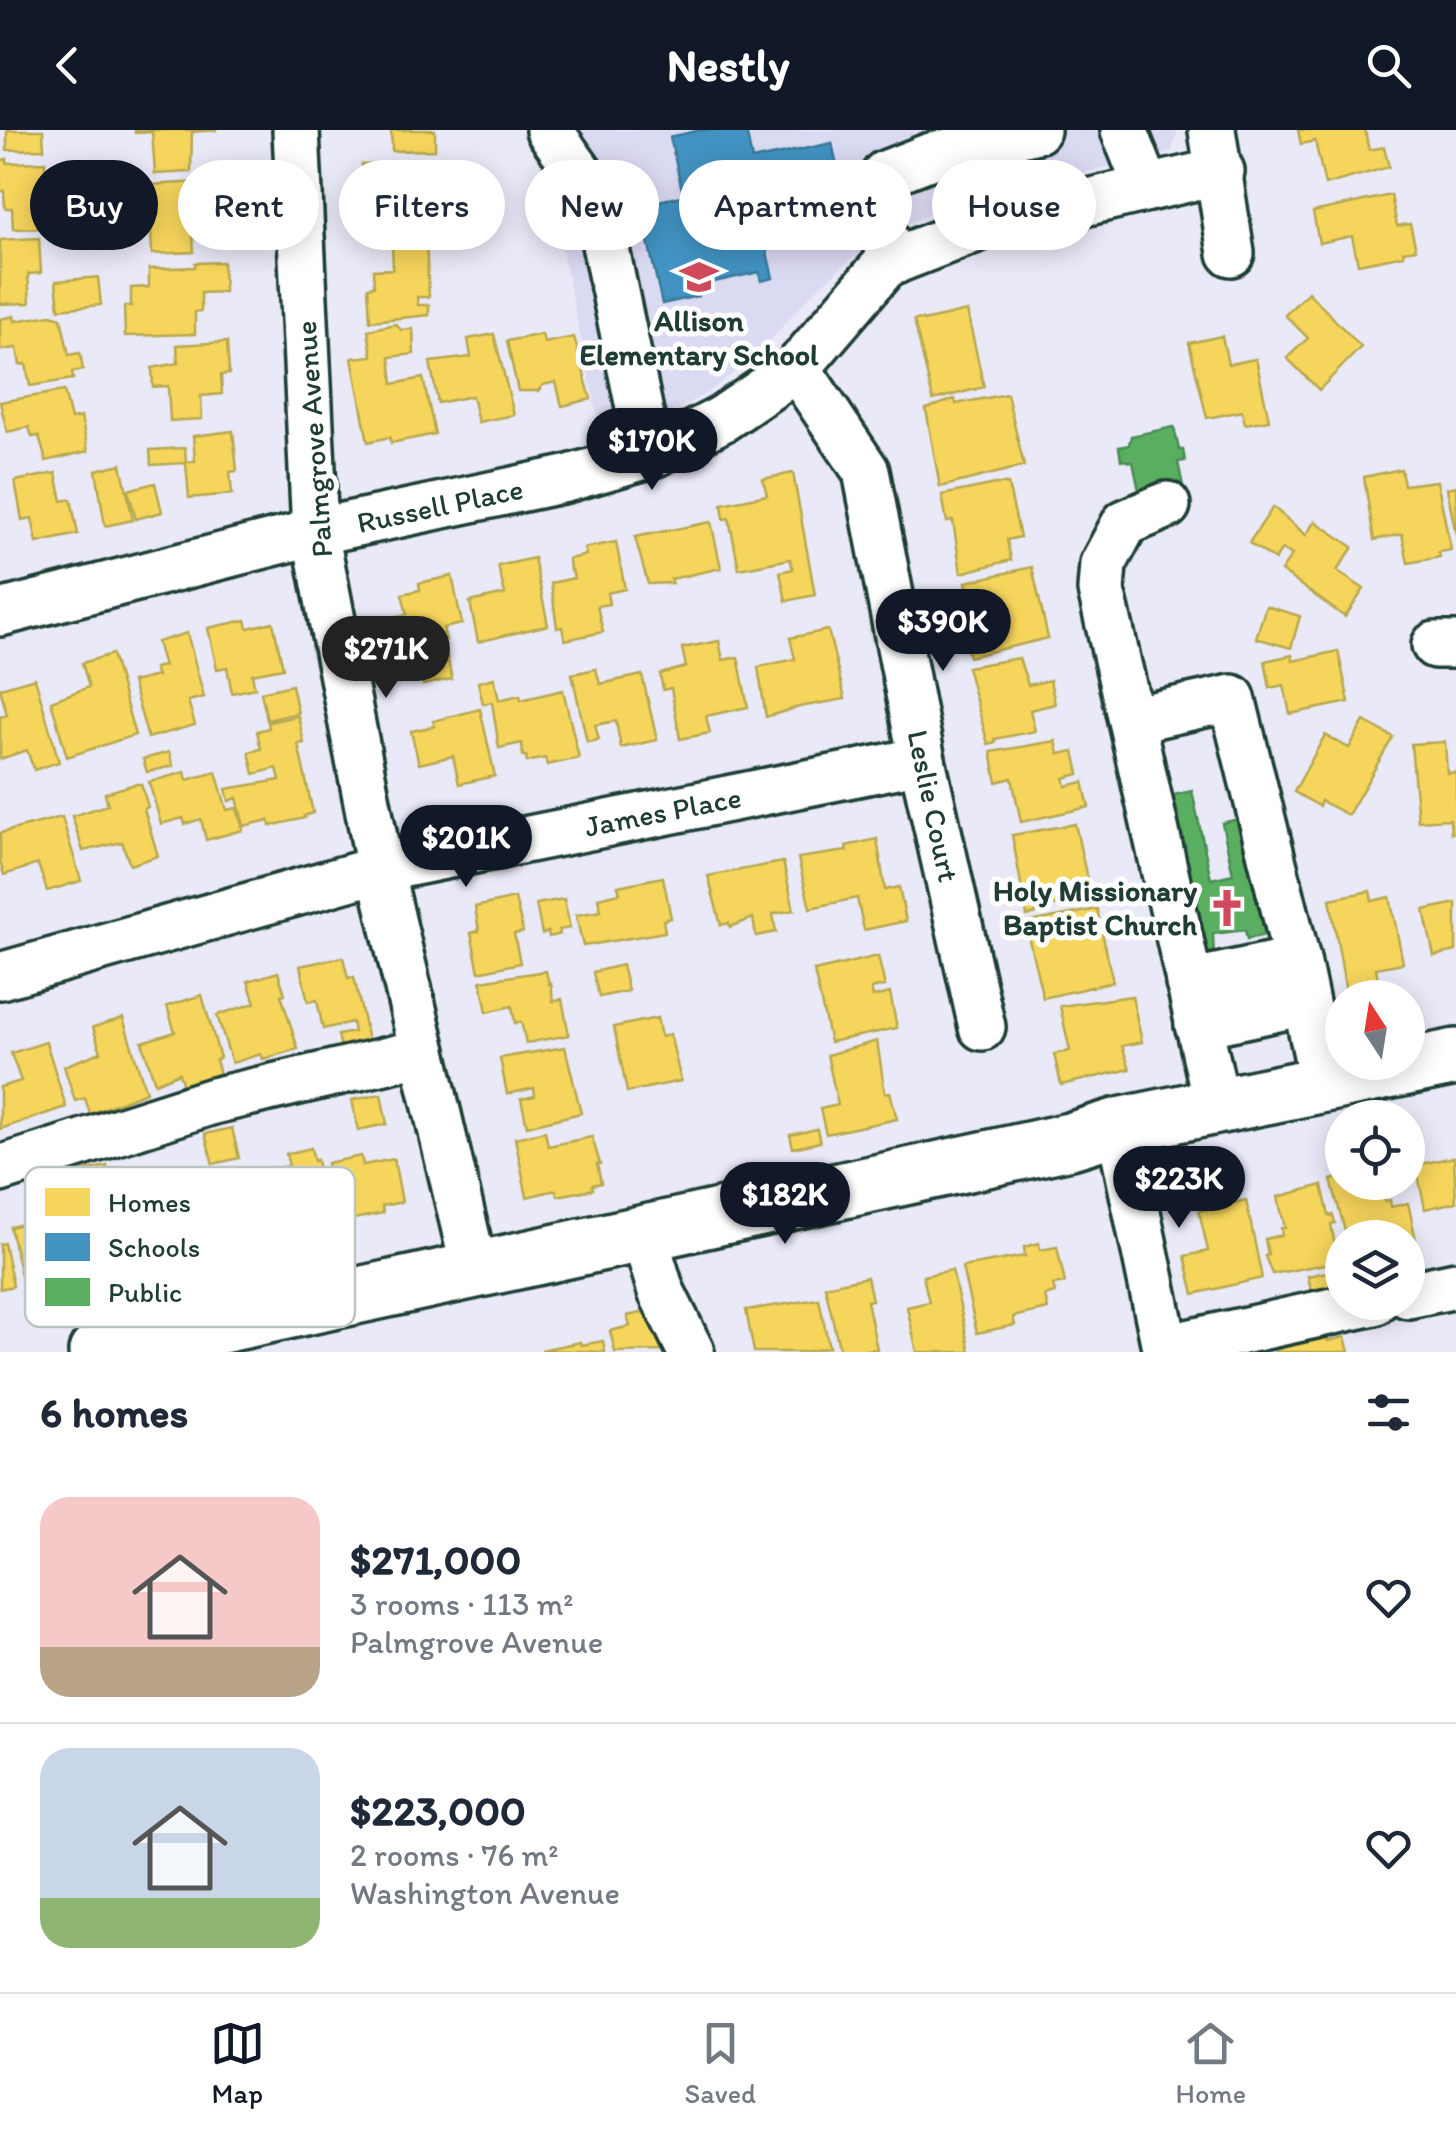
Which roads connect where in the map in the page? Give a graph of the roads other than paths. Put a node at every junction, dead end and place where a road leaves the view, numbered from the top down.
1 (296, 130) edge
2 (549, 130) edge
3 (1037, 130) edge
4 (1124, 130) edge
5 (1216, 151) edge
6 (1147, 188) junction
7 (1231, 253) dead end
8 (895, 261) junction
9 (797, 368) junction
10 (649, 455) junction
11 (1167, 505) dead end
12 (315, 532) junction
13 (0, 613) edge
14 (1130, 720) junction
15 (922, 760) junction
16 (380, 869) junction
17 (0, 976) edge
18 (1301, 981) junction
19 (1194, 1004) junction
20 (982, 1027) dead end
21 (423, 1052) junction
22 (1456, 1057) edge
23 (1323, 1084) junction
24 (1217, 1106) junction
25 (1118, 1126) junction
26 (0, 1169) edge
27 (644, 1235) junction
28 (474, 1272) junction
29 (1456, 1285) edge
30 (1425, 1291) edge
31 (355, 1297) edge
32 (1325, 1313) edge
33 (214, 1327) edge
34 (1165, 1350) edge
35 (96, 1352) edge
36 (691, 1352) edge

1 - 12 street, Palmgrove Avenue
2 - 10 street
3 - 8 street
4 - 6 street
5 - 6 street, Russell Place
5 - 7 street
6 - 8 street, Russell Place
8 - 9 street, Russell Place
9 - 10 street, Russell Place
9 - 15 street, Leslie Court
10 - 12 street, Russell Place
11 - 14 street
12 - 13 street, Russell Place
12 - 16 street, Palmgrove Avenue
14 - 18 street
14 - 19 street
15 - 16 street, James Place
15 - 20 street, Leslie Court
16 - 17 street, James Place
16 - 21 street, Palmgrove Avenue
18 - 19 street
18 - 23 street
19 - 24 street
21 - 26 street
21 - 28 street, Palmgrove Avenue
22 - 23 main road
23 - 24 main road
24 - 25 main road
25 - 27 main road
25 - 34 street
27 - 28 main road
27 - 36 street
28 - 31 main road
29 - 30 street
32 - 34 street
33 - 35 main road

